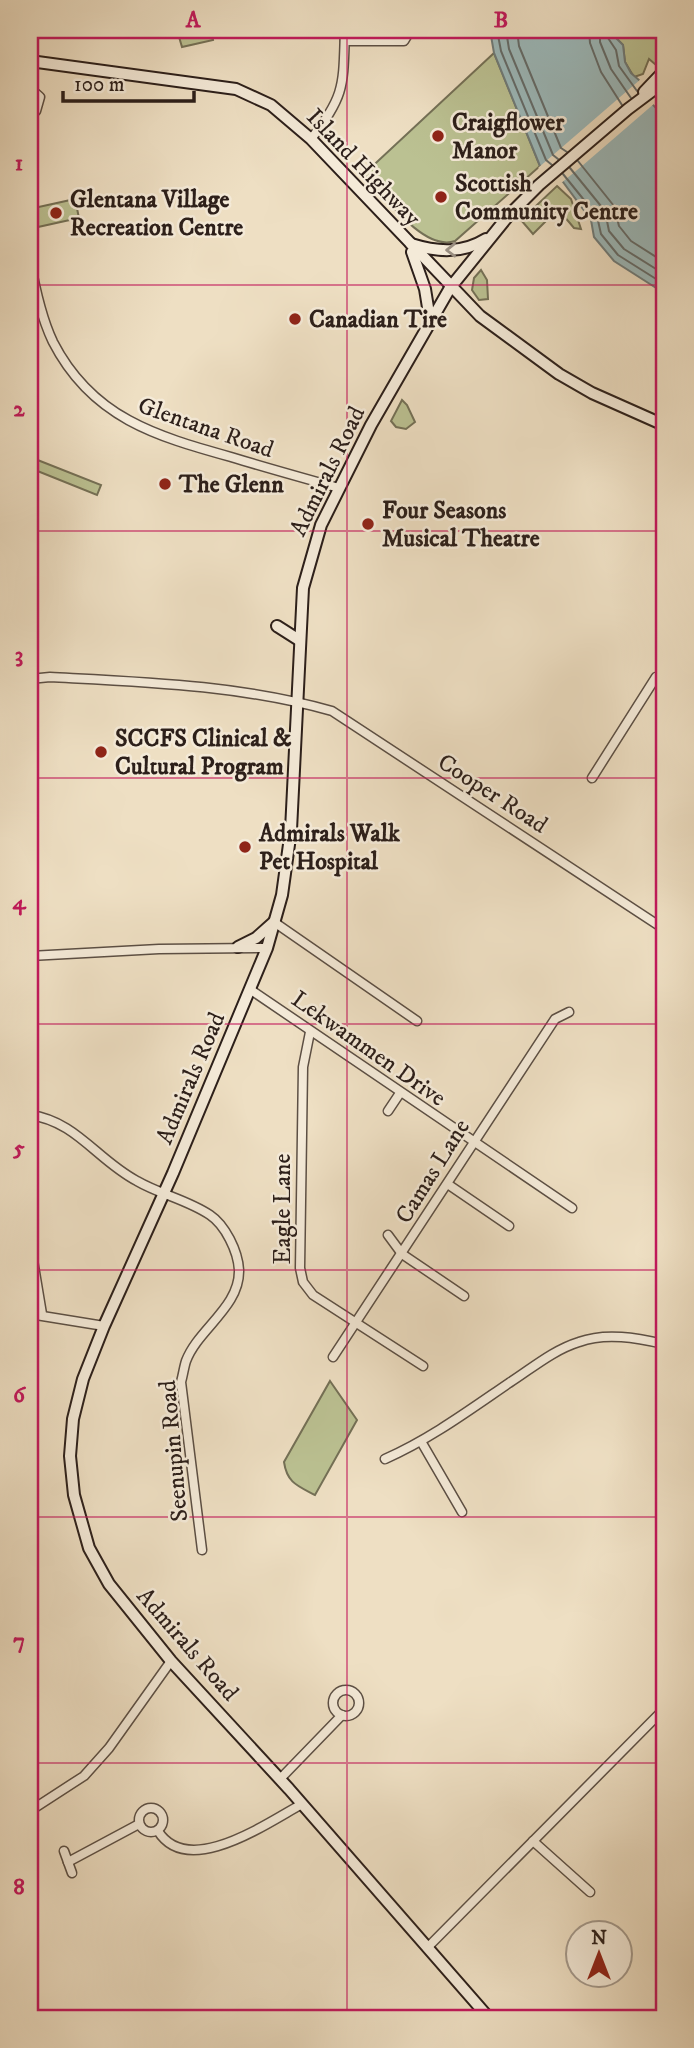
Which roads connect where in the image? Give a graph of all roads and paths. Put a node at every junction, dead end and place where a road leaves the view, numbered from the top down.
1 (345, 30) edge
2 (404, 30) edge
3 (345, 41) junction
4 (30, 61) edge
5 (662, 79) edge
6 (30, 88) edge
7 (30, 116) edge
8 (311, 139) junction
9 (491, 236) junction
10 (408, 243) junction
11 (30, 260) edge
12 (450, 288) junction
13 (40, 305) junction
14 (30, 306) edge
15 (430, 320) junction
16 (664, 425) edge
17 (339, 488) junction
18 (301, 616) junction
19 (299, 640) junction
20 (30, 679) edge
21 (664, 682) edge
22 (295, 700) junction
23 (592, 778) dead end
24 (274, 922) junction
25 (664, 929) edge
26 (238, 947) junction
27 (268, 948) junction
28 (30, 956) edge
29 (251, 990) junction
30 (569, 1012) dead end
31 (416, 1021) dead end
32 (310, 1031) junction
33 (400, 1093) junction
34 (388, 1111) dead end
35 (30, 1115) edge
36 (472, 1142) junction
37 (449, 1185) junction
38 (164, 1194) junction
39 (572, 1208) dead end
40 (509, 1226) dead end
41 (388, 1235) dead end
42 (30, 1242) edge
43 (401, 1254) junction
44 (464, 1296) dead end
45 (30, 1314) edge
46 (42, 1314) junction
47 (355, 1324) junction
48 (104, 1326) junction
49 (664, 1344) edge
50 (333, 1357) dead end
51 (423, 1366) dead end
52 (422, 1443) junction
53 (385, 1459) dead end
54 (462, 1512) dead end
55 (202, 1550) dead end
56 (172, 1661) junction
57 (664, 1709) edge
58 (342, 1715) dead end
59 (280, 1779) junction
60 (302, 1804) junction
61 (30, 1811) edge
62 (139, 1824) junction
63 (158, 1831) junction
64 (533, 1841) junction
65 (64, 1852) dead end
66 (68, 1862) junction
67 (72, 1873) dead end
68 (590, 1892) dead end
69 (427, 1948) junction
70 (489, 2018) edge

1 - 3 street
2 - 3 street
3 - 8 street
4 - 8 main road, Island Highway
5 - 9 main road, Admirals Road
6 - 7 street
8 - 10 main road, Island Highway
9 -> 10 main road
9 - 12 main road, Admirals Road
10 - 12 main road, Island Highway
10 - 15 main road
11 - 13 street, Glentana Road
12 - 15 main road, Admirals Road
12 - 16 main road, Island Highway
13 - 14 street
13 - 17 street, Glentana Road
15 - 17 main road, Admirals Road
17 - 18 main road, Admirals Road
18 - 19 main road, Admirals Road
18 - 19 main road
19 - 22 main road, Admirals Road
20 - 22 street, Cooper Road
21 - 23 street
22 - 24 main road, Admirals Road
22 - 25 street, Cooper Road
24 - 26 main road
24 - 27 main road, Admirals Road
24 - 31 street
26 - 27 street
26 - 28 street
27 - 29 main road, Admirals Road
29 - 32 street, Lekwammen Drive
29 - 38 main road, Admirals Road
30 - 36 street, Camas Lane
32 - 33 street, Lekwammen Drive
32 - 47 street, Eagle Lane
33 - 34 street
33 - 36 street, Lekwammen Drive
35 - 38 street, Seenupin Road
36 - 37 street, Camas Lane
36 - 39 street, Lekwammen Drive
37 - 40 street
37 - 43 street, Camas Lane
38 - 48 main road, Admirals Road
38 - 55 street, Seenupin Road
41 - 43 street
42 - 46 street
43 - 44 street
43 - 47 street, Camas Lane
45 - 46 street
46 - 48 street
47 - 50 street, Camas Lane
47 - 51 street, Eagle Lane
48 - 56 main road, Admirals Road
49 - 52 street
52 - 53 street
52 - 54 street
56 - 59 main road, Admirals Road
56 - 61 street
57 - 64 street
58 - 59 street
59 - 60 main road, Admirals Road
60 - 63 street
60 - 69 main road, Admirals Road
62 - 63 street
62 - 63 street
62 - 66 street
64 - 68 street
64 - 69 street
65 - 66 street
66 - 67 street
69 - 70 main road, Admirals Road

